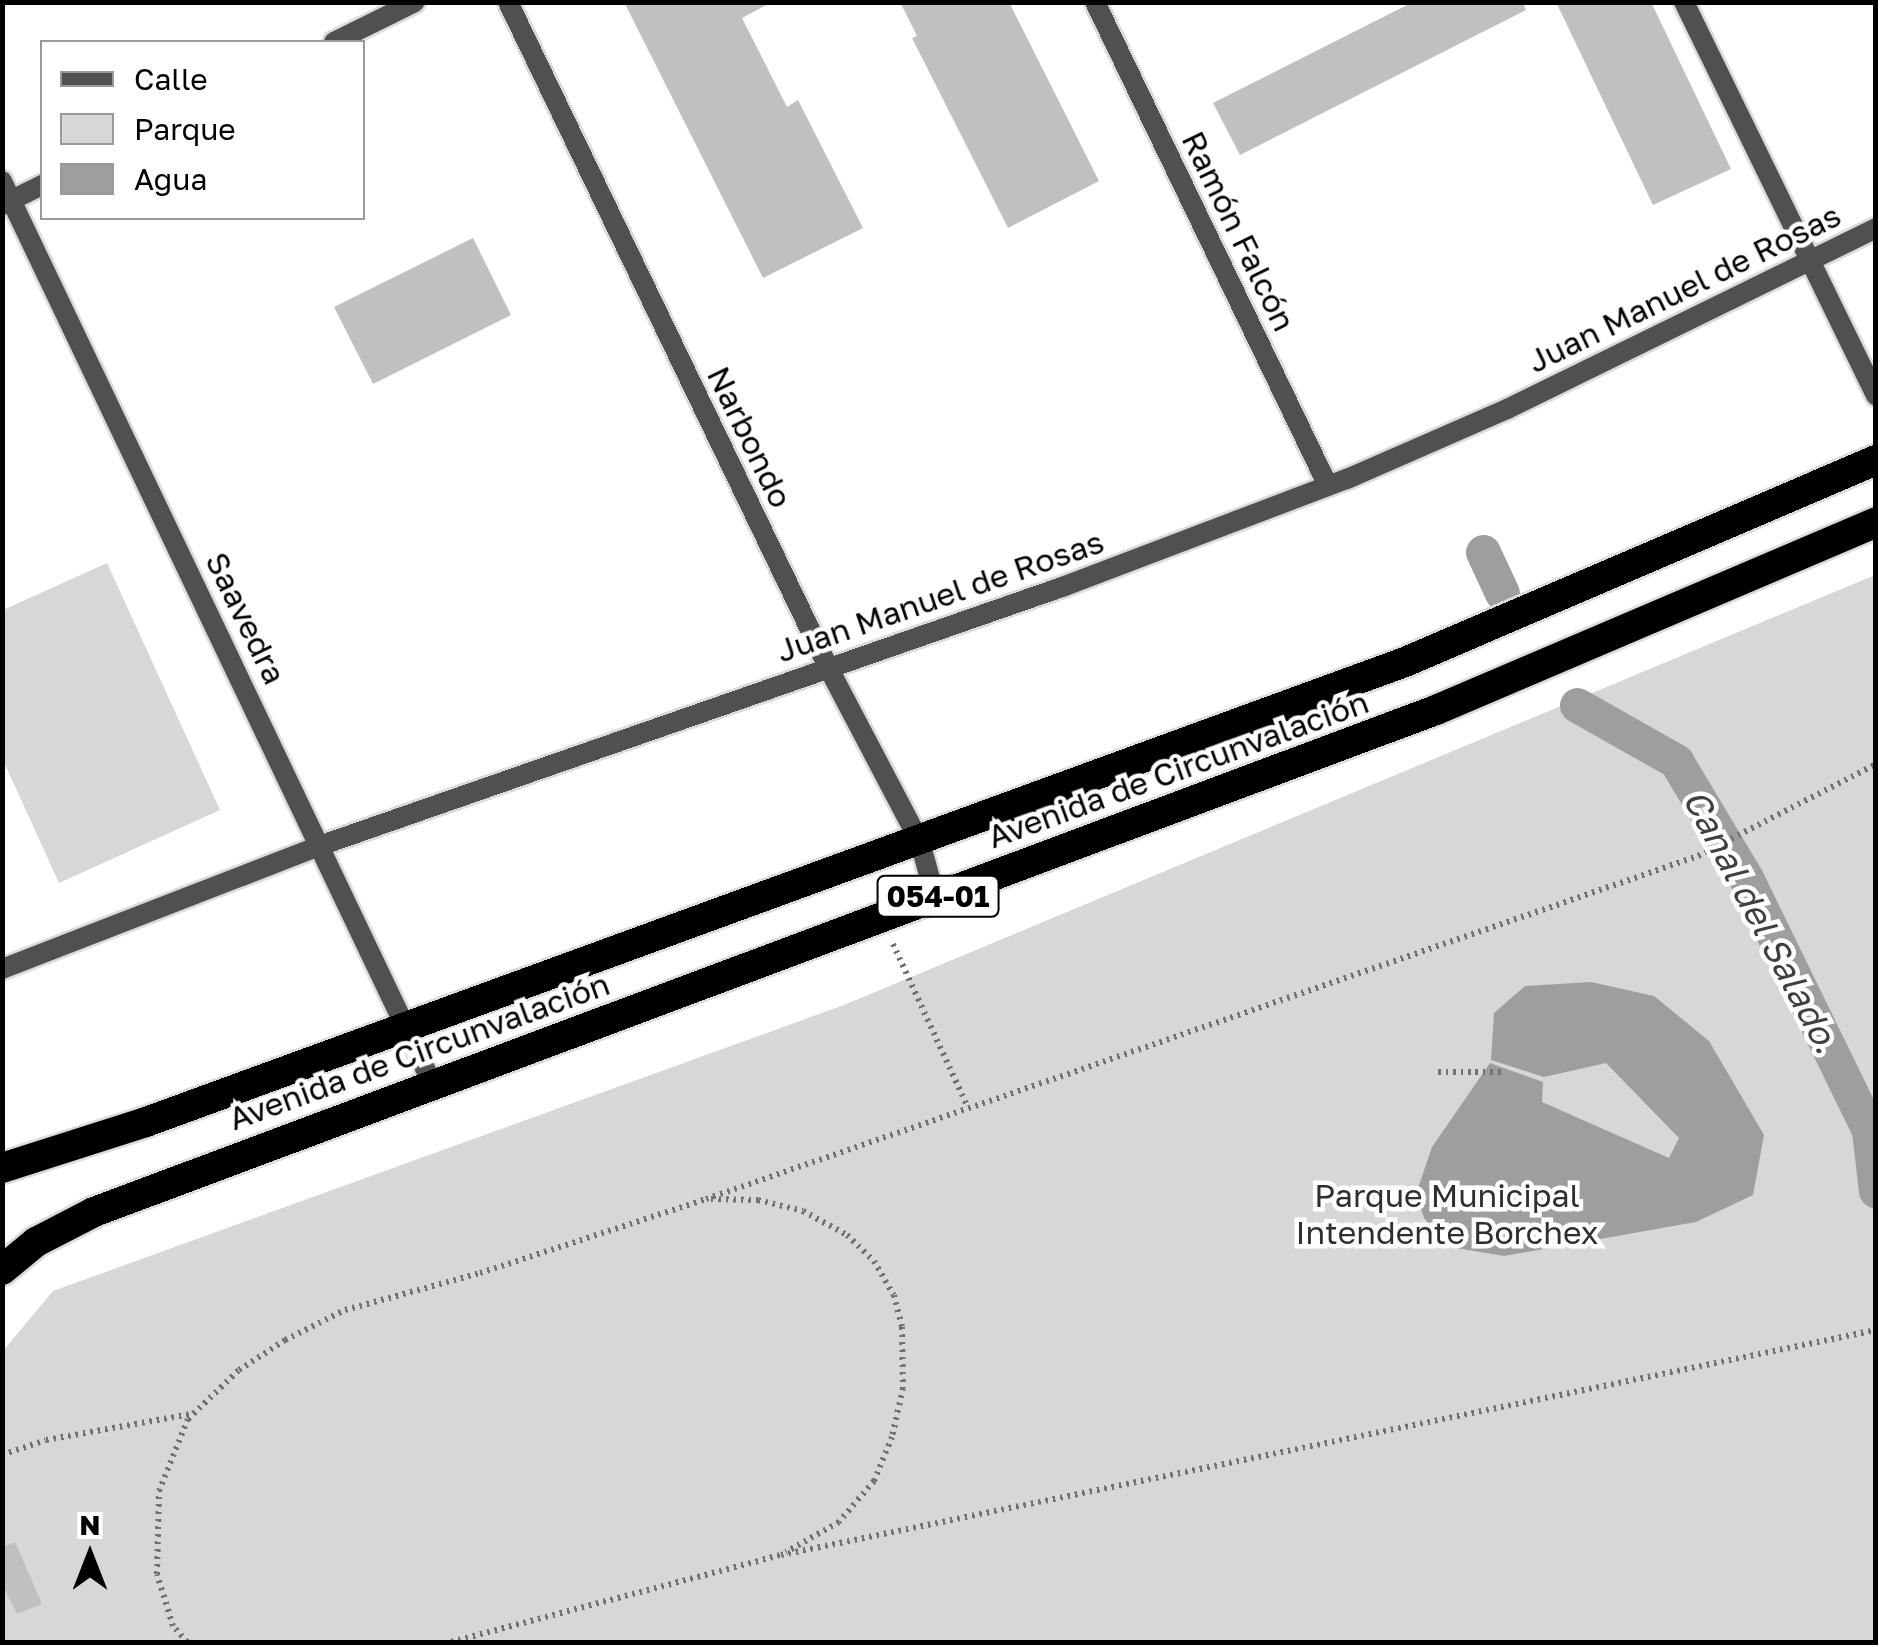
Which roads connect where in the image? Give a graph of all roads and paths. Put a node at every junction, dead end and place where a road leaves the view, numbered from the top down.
1 (416, 2) edge
2 (508, 2) edge
3 (1095, 2) edge
4 (1684, 2) edge
5 (338, 40) edge
6 (40, 186) edge
7 (6, 196) edge
8 (1876, 228) edge
9 (1809, 260) junction
10 (1876, 396) edge
11 (1876, 460) edge
12 (1328, 486) junction
13 (1876, 522) edge
14 (828, 667) junction
15 (1876, 764) edge
16 (920, 842) junction
17 (322, 845) junction
18 (935, 897) junction
19 (2, 969) edge
20 (905, 971) dead end
21 (404, 1024) junction
22 (1438, 1072) dead end
23 (1501, 1072) dead end
24 (432, 1083) junction
25 (967, 1106) junction
26 (2, 1168) edge
27 (706, 1199) junction
28 (2, 1270) edge
29 (1876, 1330) edge
30 (194, 1413) junction
31 (2, 1455) edge
32 (780, 1555) junction
33 (187, 1642) edge
34 (451, 1642) edge

1 - 5 street
2 - 14 street, Narbondo
3 - 12 street, Ramón Falcón
4 - 9 street
6 - 7 street
7 - 17 street, Saavedra
8 - 9 street, Juan Manuel de Rosas
9 - 10 street
9 - 12 street, Juan Manuel de Rosas
11 - 16 highway, Avenida de Circunvalación / 054-01
12 - 14 street, Juan Manuel de Rosas
13 - 18 highway, Avenida de Circunvalación / 054-01
14 - 16 street, Narbondo
14 - 17 street, Juan Manuel de Rosas
15 - 25 path
16 - 18 street, Narbondo
16 - 21 highway, Avenida de Circunvalación / 054-01
17 - 19 street, Juan Manuel de Rosas
17 - 21 street, Saavedra
18 - 24 highway, Avenida de Circunvalación / 054-01
20 - 25 path
21 - 24 street, Saavedra
21 - 26 highway, Avenida de Circunvalación / 054-01
22 - 23 path
24 - 28 highway, Avenida de Circunvalación / 054-01
25 - 27 path
27 - 30 path
27 - 32 path
29 - 32 path
30 - 31 path
30 - 33 path
32 - 34 path

